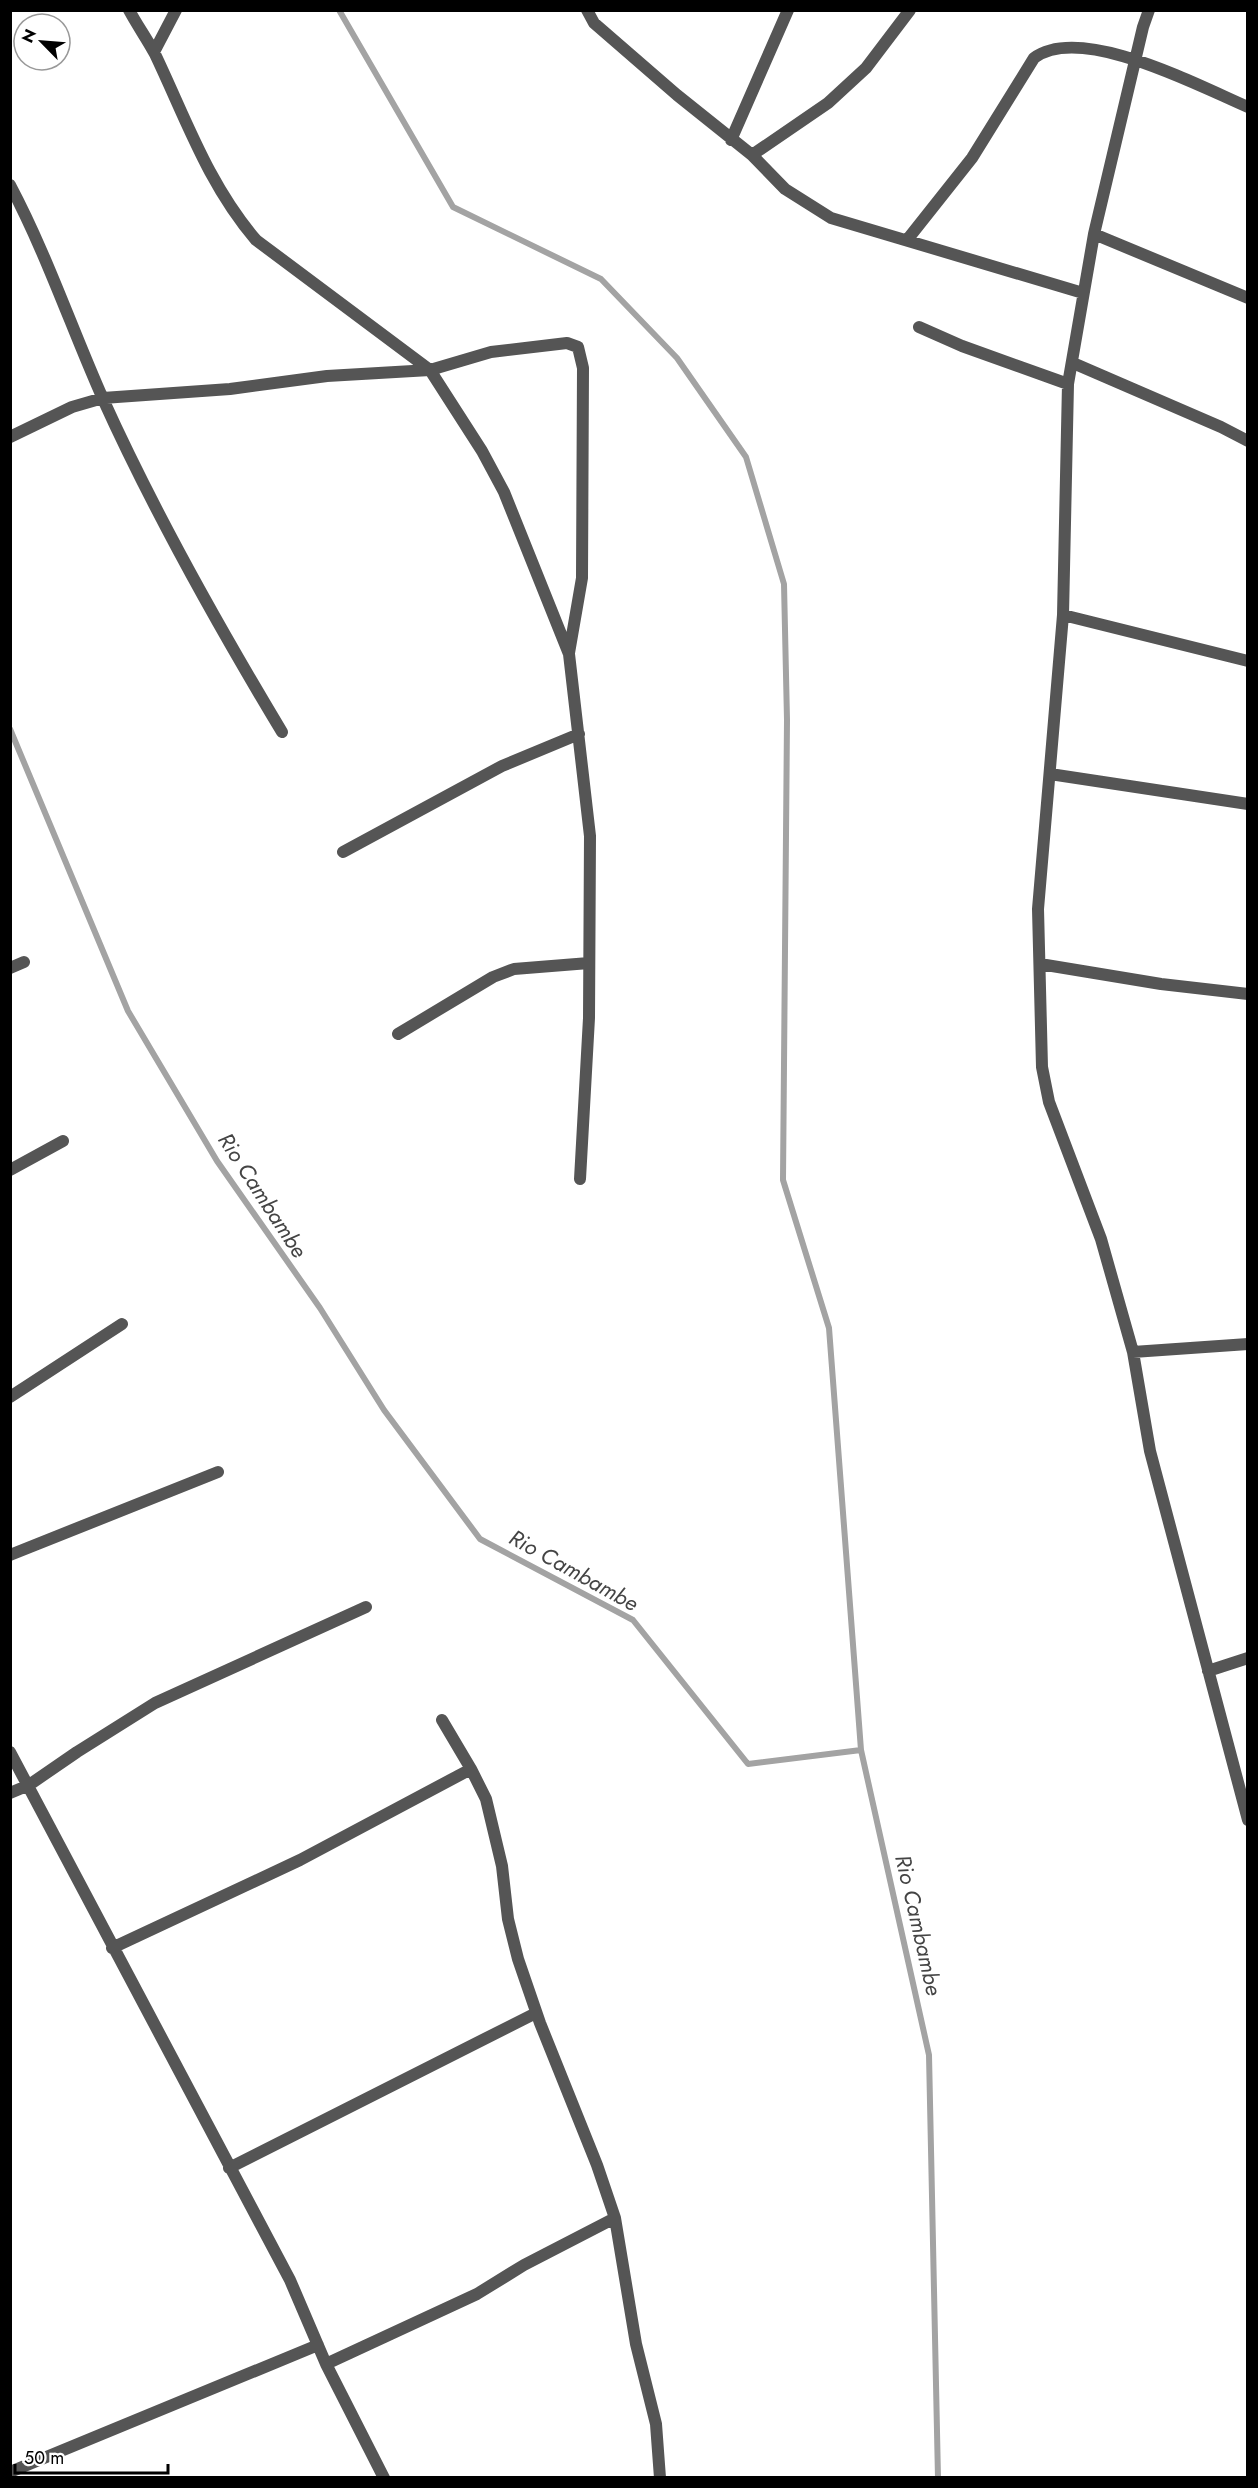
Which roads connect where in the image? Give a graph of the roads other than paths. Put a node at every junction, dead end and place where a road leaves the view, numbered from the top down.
1 (129, 10) edge
2 (176, 10) edge
3 (586, 10) edge
4 (788, 10) edge
5 (910, 10) edge
6 (1149, 10) edge
7 (154, 52) junction
8 (1136, 59) junction
9 (1248, 107) edge
10 (731, 140) junction
11 (752, 155) junction
12 (10, 185) edge
13 (1094, 234) junction
14 (907, 240) junction
15 (1083, 293) junction
16 (1248, 298) edge
17 (919, 327) dead end
18 (1073, 363) junction
19 (430, 370) junction
20 (1068, 384) junction
21 (103, 398) junction
22 (10, 437) edge
23 (1248, 441) edge
24 (1063, 615) junction
25 (568, 654) junction
26 (1248, 661) edge
27 (282, 732) dead end
28 (579, 734) junction
29 (1050, 774) junction
30 (1248, 804) edge
31 (343, 852) dead end
32 (24, 962) dead end
33 (589, 963) junction
34 (1040, 964) junction
35 (10, 968) edge
36 (1248, 994) edge
37 (399, 1034) dead end
38 (63, 1141) dead end
39 (10, 1170) edge
40 (580, 1179) dead end
41 (122, 1324) dead end
42 (1248, 1344) edge
43 (1132, 1352) junction
44 (10, 1397) edge
45 (218, 1472) dead end
46 (10, 1555) edge
47 (366, 1607) dead end
48 (1248, 1658) edge
49 (1208, 1671) junction
50 (442, 1720) dead end
51 (10, 1752) edge
52 (471, 1769) junction
53 (29, 1785) junction
54 (10, 1793) edge
55 (1248, 1820) edge
56 (112, 1948) junction
57 (536, 2013) junction
58 (229, 2168) junction
59 (615, 2218) junction
60 (318, 2345) junction
61 (326, 2364) junction
62 (10, 2472) edge
63 (384, 2478) edge
64 (660, 2478) edge

1 - 7 street
2 - 7 street
3 - 10 street
4 - 10 street
5 - 11 street
6 - 8 street
7 - 19 street
8 - 9 street
8 - 13 street
8 - 14 street
10 - 11 street
11 - 14 street
12 - 21 street
13 - 15 street
13 - 16 street
14 - 15 street
15 - 18 street
17 - 20 street
18 - 20 street
18 - 23 street
19 - 21 street
19 - 25 street
19 - 25 street
20 - 24 street
21 - 22 street
21 - 27 street
24 - 26 street
24 - 29 street
25 - 28 street
28 - 31 street
28 - 33 street
29 - 30 street
29 - 34 street
32 - 35 street
33 - 37 street
33 - 40 street
34 - 36 street
34 - 43 street
38 - 39 street
41 - 44 street
42 - 43 street
43 - 49 street
45 - 46 street
47 - 53 street
48 - 49 street
49 - 55 street
50 - 52 street
51 - 53 street
52 - 56 street
52 - 57 street
53 - 54 street
53 - 56 street
56 - 58 street
57 - 58 street
57 - 59 street
58 - 60 street
59 - 61 street
59 - 64 street
60 - 61 street
60 - 62 street
61 - 63 street

